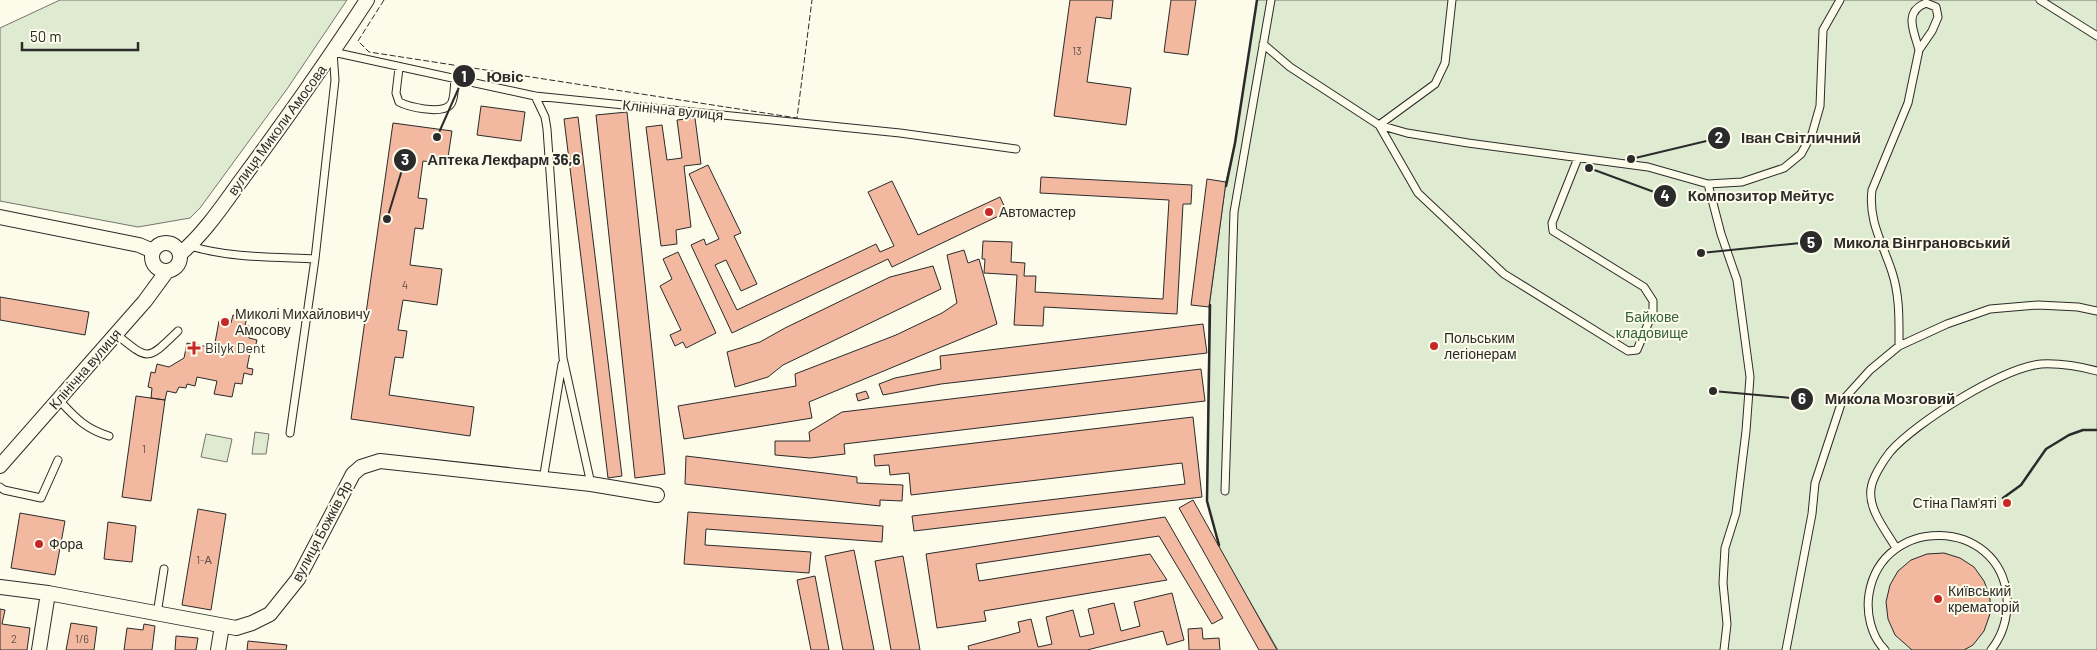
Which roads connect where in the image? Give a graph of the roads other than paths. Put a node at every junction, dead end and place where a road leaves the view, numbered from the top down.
1 (367, 0) edge
2 (1271, 0) edge
3 (1452, 0) edge
4 (1840, 0) edge
5 (2040, 0) edge
6 (2097, 36) edge
7 (1263, 44) junction
8 (1919, 50) junction
9 (333, 52) junction
10 (399, 68) junction
11 (455, 79) junction
12 (535, 96) junction
13 (1379, 126) junction
14 (1016, 149) dead end
15 (1578, 158) junction
16 (1708, 184) junction
17 (0, 217) edge
18 (185, 250) junction
19 (153, 251) junction
20 (315, 259) junction
21 (167, 271) junction
22 (2097, 311) edge
23 (178, 331) dead end
24 (116, 334) junction
25 (1900, 346) junction
26 (563, 358) junction
27 (2097, 371) edge
28 (58, 399) junction
29 (290, 433) dead end
30 (109, 436) dead end
31 (58, 460) dead end
32 (0, 466) edge
33 (543, 480) junction
34 (591, 484) junction
35 (0, 487) edge
36 (1225, 491) dead end
37 (657, 494) dead end
38 (1896, 548) junction
39 (164, 569) dead end
40 (0, 587) edge
41 (48, 593) junction
42 (157, 614) junction
43 (222, 626) junction
44 (1786, 649) edge
45 (39, 650) edge
46 (218, 650) edge
47 (1724, 650) edge
48 (1777, 650) edge
49 (1885, 650) edge
50 (1991, 650) edge

1 - 9 street, вулиця Миколи Амосова
2 - 7 lane
3 - 13 lane
4 - 16 lane
5 - 6 lane
7 - 13 lane
7 - 36 lane
8 - 8 lane
8 - 25 lane
9 - 10 lane, Клінічна вулиця
9 - 18 street, вулиця Миколи Амосова
9 - 20 lane
10 - 11 lane, Клінічна вулиця
10 - 11 lane
11 - 12 lane, Клінічна вулиця
12 - 14 lane, Клінічна вулиця
12 - 26 lane
13 - 15 lane
13 - 15 lane
15 - 16 lane
16 - 47 lane
17 - 19 street
18 - 19 street
18 - 20 lane
18 - 21 street
19 - 21 street
20 - 29 lane
21 - 24 street, Клінічна вулиця
22 - 25 lane
23 - 24 lane
24 - 28 street, Клінічна вулиця
25 - 44 lane
26 - 33 lane
26 - 34 lane
27 - 38 lane
28 - 30 lane
28 - 32 street, Клінічна вулиця
31 - 35 lane
33 - 34 street, вулиця Божків Яр
33 - 43 street, вулиця Божків Яр
34 - 37 street, вулиця Божків Яр
38 - 49 lane
38 - 50 lane
39 - 42 lane
40 - 41 street, вулиця Божків Яр
41 - 42 street, вулиця Божків Яр
41 - 45 street
42 - 43 street, вулиця Божків Яр
43 - 46 street
44 - 48 lane

